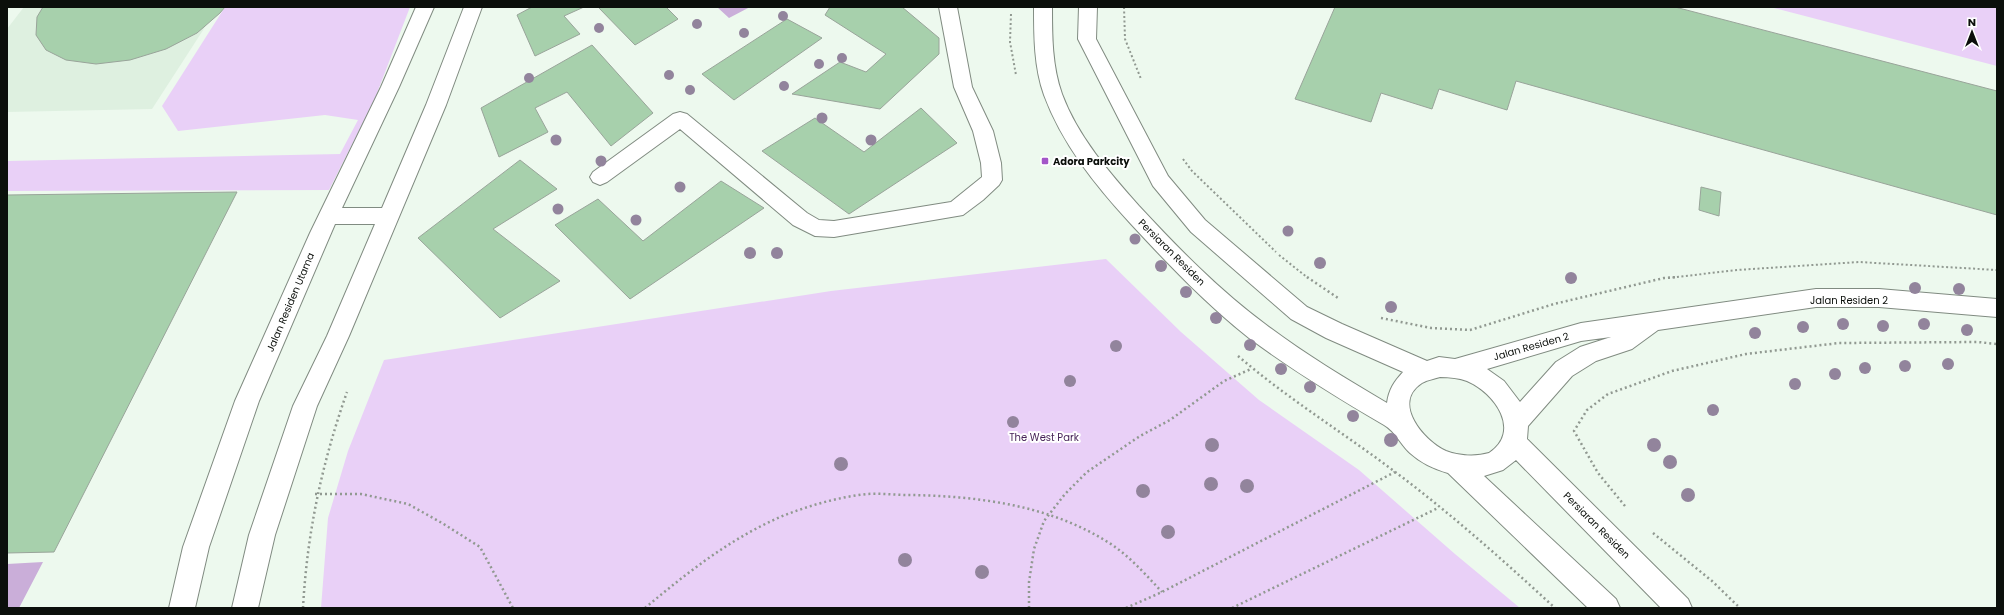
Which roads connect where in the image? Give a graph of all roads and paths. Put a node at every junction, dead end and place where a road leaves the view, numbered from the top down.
1 (425, 7) edge
2 (473, 7) edge
3 (948, 7) edge
4 (1043, 7) edge
5 (1088, 7) edge
6 (1124, 7) edge
7 (1011, 14) dead end
8 (1010, 42) dead end
9 (1145, 86) dead end
10 (1179, 153) dead end
11 (600, 177) dead end
12 (329, 216) junction
13 (389, 216) junction
14 (1997, 270) edge
15 (1339, 299) dead end
16 (1997, 308) edge
17 (1374, 315) dead end
18 (1653, 322) junction
19 (1997, 344) edge
20 (1251, 368) dead end
21 (1457, 368) junction
22 (1423, 370) junction
23 (348, 391) dead end
24 (1401, 423) junction
25 (1515, 433) junction
26 (1457, 467) junction
27 (1395, 472) dead end
28 (316, 494) junction
29 (1438, 507) dead end
30 (1626, 508) dead end
31 (1048, 514) junction
32 (1648, 529) dead end
33 (1162, 592) junction
34 (182, 608) edge
35 (245, 608) edge
36 (303, 608) edge
37 (513, 608) edge
38 (645, 608) edge
39 (1029, 608) edge
40 (1126, 608) edge
41 (1232, 608) edge
42 (1607, 608) edge
43 (1679, 608) edge
44 (1740, 608) edge

1 - 12 street, Jalan Residen Utama
2 - 13 street
3 - 11 street
4 - 24 street, Persiaran Residen
5 - 22 street
6 - 9 path
7 - 8 path
10 - 15 path
12 - 13 street
12 - 34 street, Jalan Residen Utama
13 - 35 street
14 - 17 path
16 - 18 street, Jalan Residen 2
18 - 21 street, Jalan Residen 2
18 - 25 street, Jalan Residen 2
19 - 30 path
20 - 31 path
21 - 22 street
21 - 25 street
22 - 24 street
23 - 28 path
24 - 26 street
25 - 26 street
25 - 43 street, Persiaran Residen
26 - 42 street
27 - 33 path
28 - 36 path
28 - 37 path
29 - 41 path
31 - 33 path
31 - 38 path
31 - 39 path
32 - 44 path
33 - 40 path

